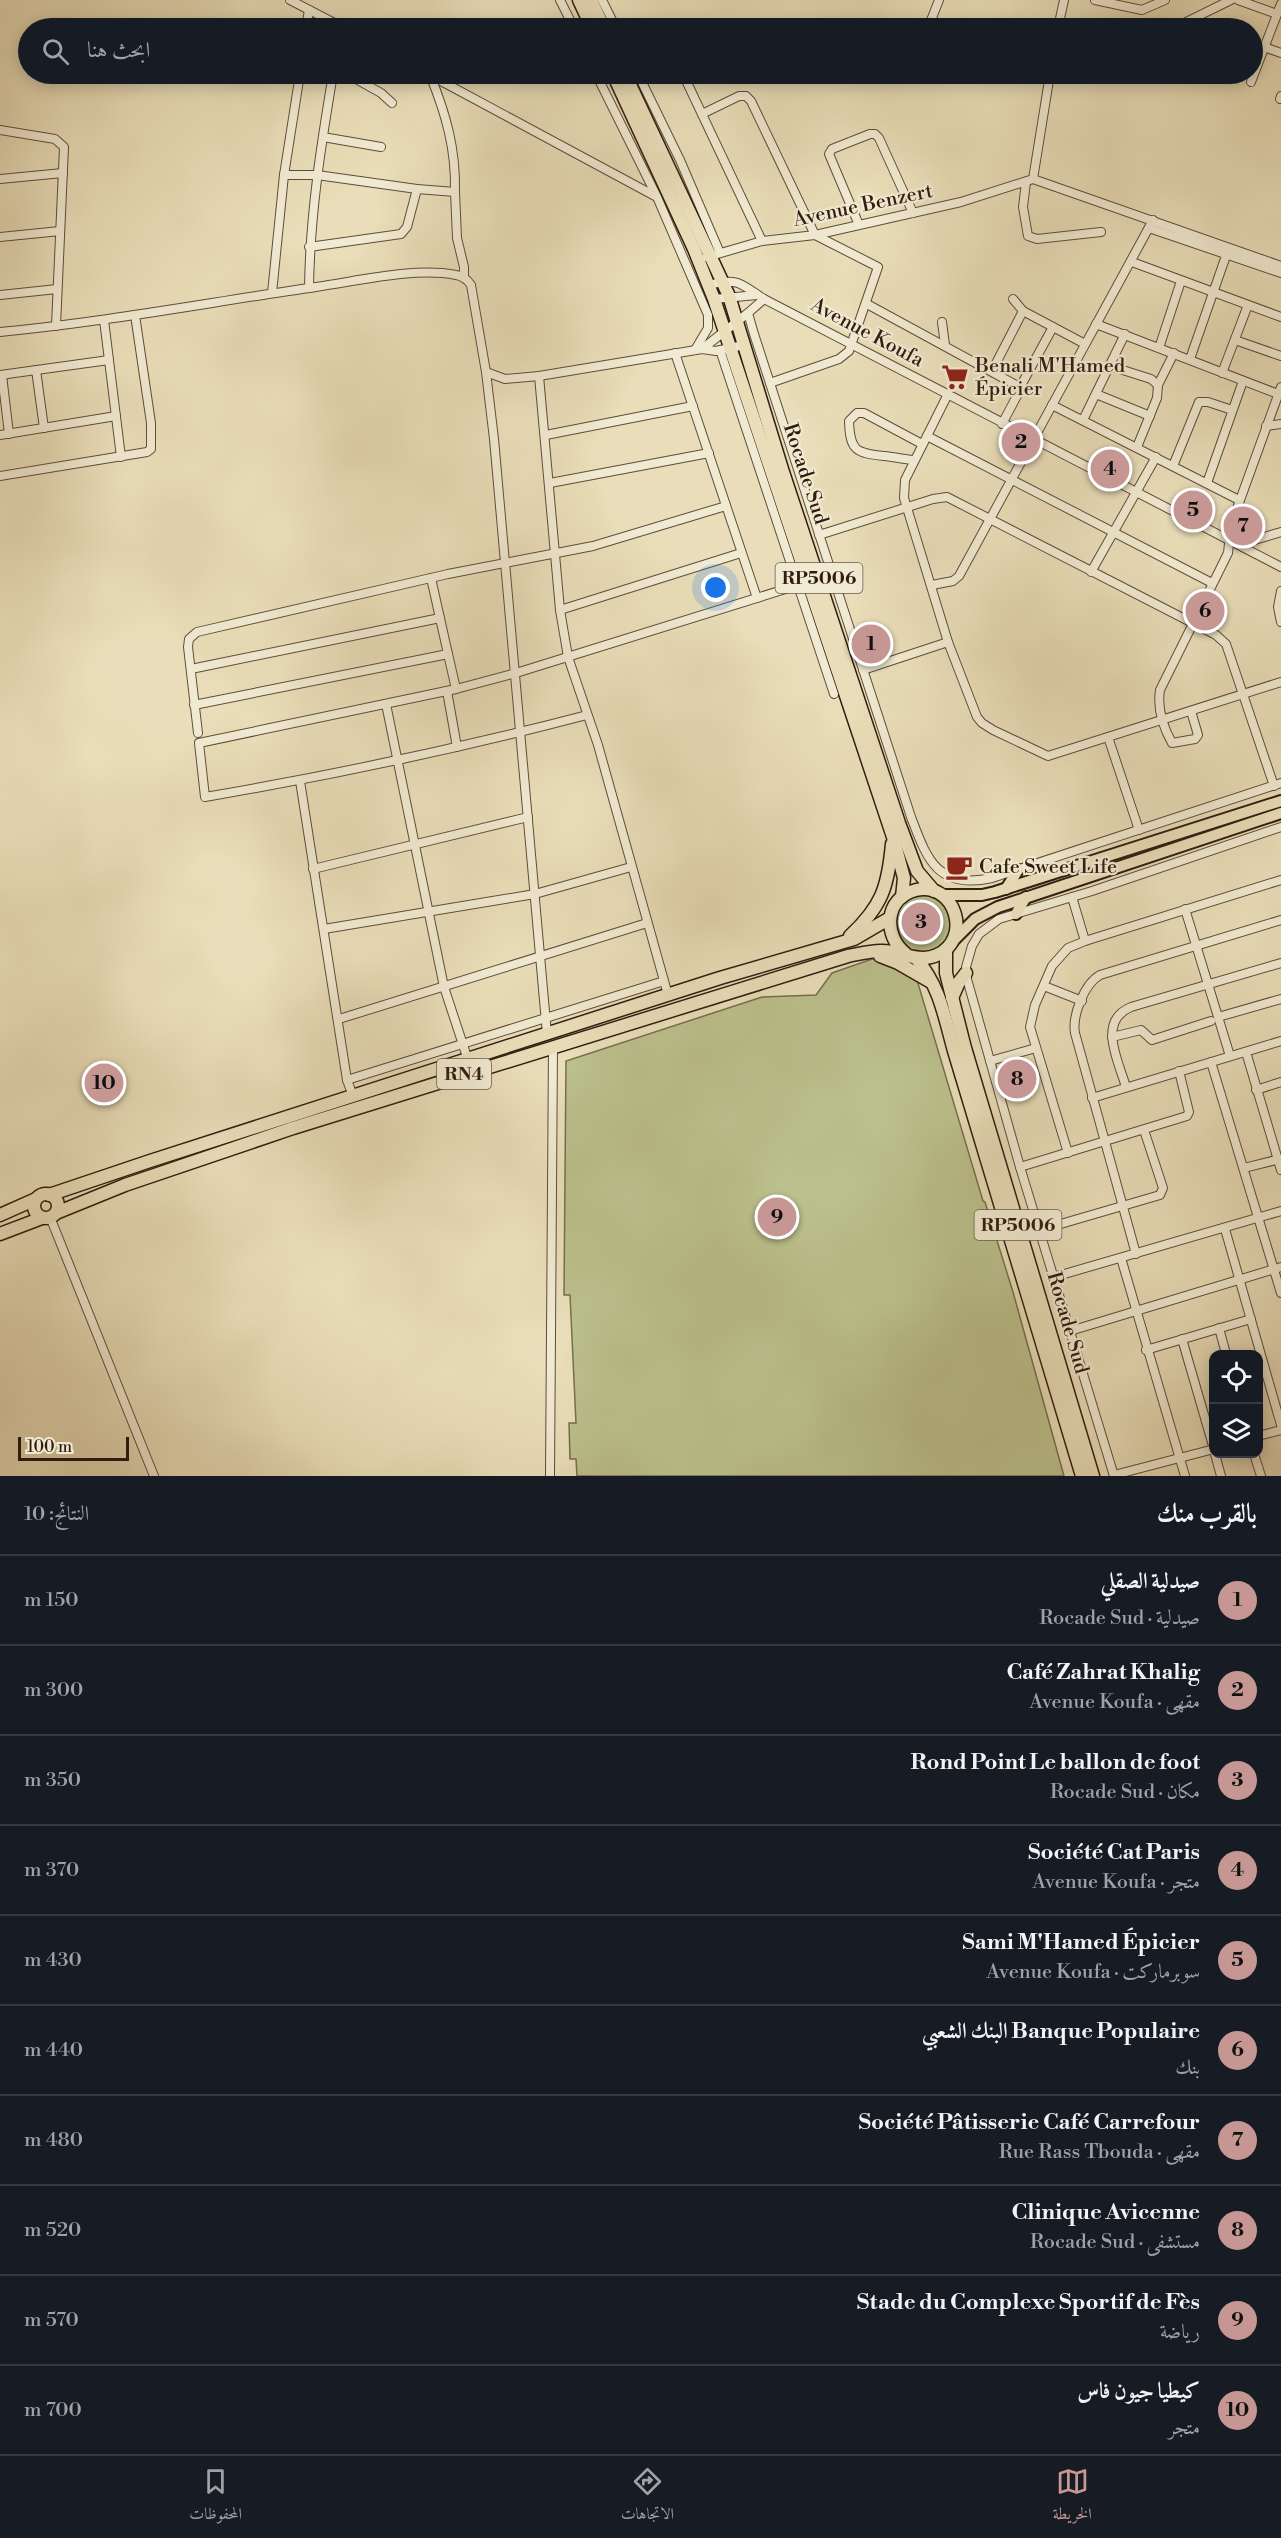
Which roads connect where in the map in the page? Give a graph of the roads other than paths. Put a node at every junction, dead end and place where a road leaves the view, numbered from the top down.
1 (290, 0) edge
2 (560, 0) edge
3 (579, 0) edge
4 (591, 0) edge
5 (602, 0) edge
6 (939, 0) edge
7 (1064, 0) edge
8 (1095, 0) edge
9 (1165, 0) edge
10 (1231, 0) edge
11 (1238, 0) edge
12 (1114, 2) edge
13 (1281, 4) edge
14 (309, 10) junction
15 (1277, 14) junction
16 (308, 18) edge
17 (324, 18) edge
18 (569, 18) edge
19 (587, 18) edge
20 (599, 18) edge
21 (611, 18) edge
22 (932, 18) edge
23 (1060, 18) edge
24 (1194, 18) edge
25 (1264, 47) joint
26 (1281, 53) edge
27 (298, 84) edge
28 (331, 84) edge
29 (365, 84) edge
30 (433, 84) edge
31 (448, 84) edge
32 (601, 84) edge
33 (618, 84) edge
34 (630, 84) edge
35 (643, 84) edge
36 (687, 84) edge
37 (1048, 84) edge
38 (392, 103) dead end
39 (702, 114) junction
40 (0, 130) edge
41 (322, 137) junction
42 (381, 147) dead end
43 (63, 173) junction
44 (284, 175) junction
45 (316, 176) junction
46 (0, 179) edge
47 (1030, 181) junction
48 (417, 189) junction
49 (455, 192) junction
50 (657, 197) junction
51 (913, 213) junction
52 (680, 217) junction
53 (666, 218) junction
54 (1151, 224) junction
55 (859, 225) junction
56 (60, 231) junction
57 (1101, 232) dead end
58 (815, 235) junction
59 (0, 237) edge
60 (762, 241) junction
61 (309, 247) junction
62 (1227, 251) junction
63 (709, 257) junction
64 (1132, 262) junction
65 (1281, 266) edge
66 (1281, 273) edge
67 (464, 278) junction
68 (722, 281) junction
69 (1181, 281) junction
70 (709, 285) junction
71 (309, 288) junction
72 (57, 289) junction
73 (1212, 292) junction
74 (272, 293) junction
75 (0, 295) edge
76 (729, 296) junction
77 (760, 297) junction
78 (714, 298) junction
79 (1013, 299) dead end
80 (867, 304) junction
81 (1248, 305) junction
82 (1023, 311) junction
83 (748, 313) junction
84 (135, 315) junction
85 (1281, 317) edge
86 (104, 320) junction
87 (737, 322) junction
88 (942, 322) dead end
89 (1096, 324) junction
90 (56, 326) junction
91 (1053, 327) junction
92 (724, 331) junction
93 (0, 332) edge
94 (1125, 334) junction
95 (1235, 340) junction
96 (1085, 344) junction
97 (744, 345) junction
98 (853, 345) junction
99 (945, 345) junction
100 (1159, 348) junction
101 (698, 349) junction
102 (725, 349) junction
103 (675, 353) junction
104 (1174, 353) junction
105 (1281, 356) edge
106 (1190, 359) junction
107 (109, 360) junction
108 (1110, 366) junction
109 (36, 370) junction
110 (993, 371) junction
111 (486, 372) junction
112 (1222, 373) junction
113 (1, 375) edge
114 (539, 376) junction
115 (1243, 381) junction
116 (770, 382) junction
117 (1158, 385) junction
118 (1019, 389) junction
119 (1280, 391) edge
120 (948, 394) junction
121 (1096, 394) junction
122 (1052, 405) junction
123 (693, 406) junction
124 (1233, 410) junction
125 (116, 416) junction
126 (1150, 416) junction
127 (1083, 420) junction
128 (1002, 424) junction
129 (1281, 424) edge
130 (1266, 426) junction
131 (44, 428) junction
132 (9, 434) junction
133 (0, 435) edge
134 (546, 435) junction
135 (927, 436) junction
136 (1034, 440) junction
137 (922, 444) junction
138 (1137, 447) junction
139 (709, 453) junction
140 (121, 457) junction
141 (1156, 457) junction
142 (913, 460) junction
143 (1173, 466) junction
144 (0, 476) edge
145 (1012, 481) junction
146 (550, 483) junction
147 (1207, 483) junction
148 (1137, 491) junction
149 (1239, 500) junction
150 (726, 506) junction
151 (908, 507) junction
152 (991, 520) junction
153 (1281, 532) edge
154 (1113, 533) junction
155 (819, 535) junction
156 (1230, 539) junction
157 (1241, 544) junction
158 (555, 553) junction
159 (741, 554) junction
160 (506, 562) junction
161 (1281, 567) edge
162 (1091, 572) junction
163 (431, 578) junction
164 (1212, 583) junction
165 (803, 584) junction
166 (932, 585) junction
167 (1281, 591) edge
168 (757, 598) junction
169 (560, 610) junction
170 (440, 618) junction
171 (1281, 622) edge
172 (1191, 623) junction
173 (948, 642) junction
174 (448, 654) junction
175 (568, 657) junction
176 (191, 669) junction
177 (863, 670) junction
178 (516, 673) junction
179 (1281, 682) edge
180 (456, 689) junction
181 (447, 691) junction
182 (834, 694) dead end
183 (1243, 694) junction
184 (386, 704) junction
185 (194, 705) junction
186 (1191, 711) junction
187 (587, 715) junction
188 (1162, 720) junction
189 (521, 732) junction
190 (198, 733) dead end
191 (1108, 737) junction
192 (457, 747) junction
193 (399, 760) junction
194 (300, 781) junction
195 (1277, 784) edge
196 (1281, 801) edge
197 (907, 804) junction
198 (895, 810) junction
199 (1281, 813) edge
200 (528, 818) junction
201 (1281, 827) edge
202 (1139, 830) junction
203 (893, 837) junction
204 (920, 838) junction
205 (416, 845) junction
206 (907, 846) junction
207 (631, 867) junction
208 (313, 868) junction
209 (1017, 870) junction
210 (1281, 880) edge
211 (1006, 889) junction
212 (938, 893) junction
213 (535, 894) junction
214 (902, 897) junction
215 (1026, 897) junction
216 (1072, 897) junction
217 (1185, 909) junction
218 (429, 912) junction
219 (1016, 914) junction
220 (890, 918) junction
221 (1280, 922) edge
222 (647, 923) junction
223 (324, 929) junction
224 (1085, 940) junction
225 (842, 943) junction
226 (1196, 944) junction
227 (950, 946) junction
228 (864, 952) junction
229 (540, 956) junction
230 (911, 956) junction
231 (1281, 963) edge
232 (966, 973) junction
233 (664, 981) junction
234 (935, 984) junction
235 (1208, 984) junction
236 (1044, 986) junction
237 (444, 987) junction
238 (668, 995) junction
239 (952, 998) junction
240 (1281, 999) edge
241 (1082, 1001) junction
242 (545, 1017) junction
243 (339, 1019) junction
244 (1215, 1019) junction
245 (547, 1034) junction
246 (1112, 1037) junction
247 (1281, 1041) edge
248 (462, 1043) junction
249 (553, 1046) junction
250 (1036, 1048) junction
251 (1246, 1052) junction
252 (1230, 1056) junction
253 (468, 1060) junction
254 (990, 1061) junction
255 (1211, 1062) junction
256 (1179, 1071) junction
257 (347, 1080) junction
258 (1281, 1082) edge
259 (1126, 1087) junction
260 (1256, 1090) junction
261 (352, 1096) junction
262 (1092, 1098) junction
263 (1144, 1130) junction
264 (1103, 1142) junction
265 (1068, 1153) junction
266 (1279, 1159) edge
267 (1020, 1167) junction
268 (1244, 1168) junction
269 (1281, 1170) edge
270 (49, 1195) junction
271 (36, 1199) junction
272 (1122, 1207) junction
273 (1281, 1211) edge
274 (0, 1215) edge
275 (49, 1216) junction
276 (1260, 1218) junction
277 (1225, 1229) junction
278 (1040, 1230) junction
279 (0, 1234) edge
280 (1136, 1254) junction
281 (1120, 1258) junction
282 (1278, 1268) edge
283 (1054, 1277) junction
284 (1239, 1279) junction
285 (1281, 1293) edge
286 (1136, 1311) junction
287 (1251, 1319) junction
288 (1219, 1328) junction
289 (1070, 1331) junction
290 (1182, 1339) junction
291 (1146, 1350) junction
292 (1225, 1350) edge
293 (1281, 1427) edge
294 (1209, 1434) edge
295 (1263, 1434) edge
296 (1209, 1452) edge
297 (1216, 1458) edge
298 (1255, 1458) edge
299 (1180, 1459) junction
300 (154, 1476) edge
301 (550, 1476) edge
302 (1082, 1476) edge
303 (1093, 1476) edge
304 (1114, 1476) edge
305 (1185, 1476) edge
306 (1221, 1476) edge
307 (1261, 1476) edge

1 - 14 street
2 - 18 street
3 - 19 highway
4 - 20 highway
5 - 21 street
6 - 22 street
7 - 23 street
8 - 12 street
9 - 12 street
10 - 24 street
11 - 15 street
13 - 15 street
14 - 16 street
14 - 17 street
15 - 25 street
25 - 26 street
27 - 44 street
28 - 41 street
29 - 38 street
30 - 49 street
31 - 50 street
32 - 50 street
33 - 52 highway, Rocade Sud / RP5006
34 - 63 highway, Rocade Sud / RP5006
35 - 63 street
36 - 39 street
37 - 47 street
39 - 58 street
39 - 60 street
40 - 43 street
41 - 42 street
41 - 45 street
43 - 46 street
43 - 56 street
44 - 45 street
44 - 74 street
45 - 48 street
45 - 61 street
47 - 51 street, Avenue Benzert
47 - 54 street
47 - 57 street
48 - 49 street
48 - 61 street
49 - 67 street
50 - 53 street
51 - 55 street, Avenue Benzert
51 - 55 street
52 - 53 street
52 - 63 highway, Rocade Sud / RP5006
53 - 101 street
54 - 62 street
54 - 64 street
55 - 58 street, Avenue Benzert
56 - 59 street
56 - 72 street
58 - 60 street, Avenue Benzert
58 - 80 street
60 - 63 street, Avenue Benzert
61 - 71 street
62 - 65 street
62 - 66 street
62 - 73 street
63 - 68 highway, Rocade Sud / RP5006
63 - 70 highway, Rocade Sud / RP5006
64 - 69 street
64 - 89 street
67 - 71 street
67 - 111 street
68 - 70 street
68 - 76 highway, Rocade Sud / RP5006
68 - 77 street, Avenue Koufa
69 - 73 street
69 - 100 street
70 - 78 highway, Rocade Sud / RP5006
71 - 74 street
72 - 75 street
72 - 90 street
73 - 81 street
73 - 106 street
74 - 84 street
76 - 77 street, Avenue Koufa
76 - 78 street, Avenue Koufa
76 - 87 highway, Rocade Sud / RP5006
77 - 83 street
77 - 98 street, Avenue Koufa
78 - 92 highway, Rocade Sud / RP5006
79 - 82 street
80 - 98 street
80 - 99 street
81 - 85 street
81 - 95 street
82 - 91 street
82 - 110 street
83 - 87 street
83 - 116 street
84 - 86 street
84 - 140 street
86 - 90 street
86 - 107 street
87 - 92 street
87 - 97 highway, Rocade Sud / RP5006
88 - 99 street
89 - 94 street
89 - 96 street
90 - 93 street
91 - 96 street
91 - 118 street
92 - 101 street
92 - 102 highway, Rocade Sud / RP5006
94 - 100 street
94 - 108 street
95 - 105 street
95 - 112 street
96 - 122 street
97 - 102 street
97 - 198 highway, Rocade Sud / RP5006
98 - 116 street
98 - 120 street, Avenue Koufa
99 - 110 street
100 - 104 street
101 - 102 street
101 - 103 street
102 - 165 highway, Rocade Sud / RP5006
103 - 114 street
103 - 123 street
104 - 106 street
104 - 117 street
106 - 112 street
107 - 109 street
107 - 125 street
108 - 117 street
108 - 121 street
109 - 113 street
109 - 131 street
110 - 118 street
111 - 114 street
111 - 160 street
112 - 115 street
113 - 132 street
114 - 134 street
115 - 119 street
115 - 124 street
116 - 155 street
117 - 126 street
118 - 128 street
119 - 130 street
120 - 128 street, Avenue Koufa
120 - 135 street
121 - 126 street
121 - 127 street
122 - 127 street
122 - 136 street
123 - 134 street
123 - 139 street
124 - 143 street
124 - 147 street
125 - 131 street
125 - 140 street
126 - 138 street
127 - 138 street
128 - 136 street, Avenue Koufa
129 - 130 street
130 - 149 street
131 - 132 street
132 - 133 street
134 - 146 street
135 - 137 street
135 - 145 street
136 - 145 street
136 - 148 street, Avenue Koufa
137 - 142 street
137 - 142 street
138 - 141 street
139 - 146 street
139 - 150 street
140 - 144 street
141 - 143 street
141 - 148 street
142 - 151 street
143 - 147 street
145 - 152 street
145 - 154 street
146 - 158 street
147 - 149 street
148 - 154 street
148 - 156 street, Avenue Koufa
149 - 156 street
150 - 158 street
150 - 159 street
151 - 152 street
151 - 155 street
151 - 166 street
152 - 162 street
152 - 166 street
153 - 157 street
154 - 162 street
154 - 164 street
155 - 177 street
156 - 157 street, Avenue Koufa
156 - 164 street
157 - 161 street, Avenue Koufa
158 - 160 street
158 - 169 street
159 - 168 street
159 - 169 street
160 - 163 street
160 - 178 street
162 - 172 street
163 - 170 street
163 - 176 street
164 - 172 street
165 - 168 street
165 - 182 street
165 - 203 highway, Rocade Sud / RP5006
166 - 173 street
167 - 171 street
168 - 175 street
169 - 175 street
170 - 174 street
170 - 176 street
172 - 183 street
172 - 188 street
173 - 177 street
173 - 191 street
174 - 180 street
174 - 185 street
175 - 178 street
175 - 187 street
176 - 185 street
177 - 197 street
178 - 180 street
178 - 189 street
179 - 183 street
180 - 181 street
181 - 184 street
181 - 192 street
183 - 186 street
183 - 195 street
184 - 193 street
184 - 194 street
185 - 190 street
186 - 188 street
186 - 188 street
187 - 189 street
187 - 207 street
188 - 191 street
189 - 192 street
189 - 200 street
191 - 202 street
192 - 193 street
193 - 194 street
193 - 205 street
194 - 208 street
195 - 202 street
196 - 211 main road
197 - 198 street
197 - 204 street
198 - 206 highway, Rocade Sud / RP5006
199 - 215 main road, RN4
200 - 205 street
200 - 213 street
201 - 216 street
202 - 209 street
203 - 214 highway, Rocade Sud / RP5006
203 - 225 highway
204 - 206 street
204 - 209 street
205 - 208 street
205 - 218 street
206 - 212 highway, Rocade Sud / RP5006
207 - 213 street
207 - 222 street
208 - 223 street
209 - 211 main road
210 - 217 street
211 - 212 main road
212 - 214 highway
212 - 227 highway
213 - 218 street
213 - 229 street
214 - 220 highway, RN4
215 - 219 main road
215 - 227 main road, RN4
216 - 219 street
216 - 224 street
217 - 224 street
217 - 226 street
218 - 223 street
218 - 237 street
219 - 232 street
220 - 225 highway, RN4
220 - 230 highway
221 - 226 street
222 - 229 street
222 - 233 street
223 - 243 street
224 - 236 street
225 - 238 highway, RN4
226 - 235 street
226 - 241 street
227 - 230 highway, RN4
227 - 239 highway, Rocade Sud / RP5006
228 - 230 highway, RN4
228 - 234 highway
228 - 249 highway, RN4
229 - 237 street
229 - 242 street
230 - 234 highway, RP5006
231 - 235 street
232 - 239 highway
232 - 254 street
233 - 238 street
233 - 242 street
234 - 302 highway, Rocade Sud / RP5006
235 - 244 street
235 - 246 street
236 - 241 street
236 - 250 street
237 - 243 street
237 - 248 street
238 - 245 highway, RN4
239 - 303 highway, Rocade Sud / RP5006
240 - 244 street
241 - 262 street
242 - 245 street
242 - 248 street
243 - 257 street
244 - 246 street
244 - 252 street
245 - 253 highway, RN4
246 - 259 street
247 - 251 street
248 - 253 street
248 - 257 street
249 - 275 highway, RN4
249 - 301 street
250 - 254 street
250 - 265 street
251 - 252 street
251 - 260 street
252 - 255 street
253 - 261 highway, RN4
254 - 267 street
255 - 256 street
255 - 268 street
256 - 259 street
256 - 263 street
257 - 261 street
258 - 260 street
259 - 262 street
260 - 266 street
261 - 270 highway, RN4
262 - 264 street
263 - 264 street
263 - 272 street
264 - 265 street
264 - 272 street
265 - 267 street
266 - 268 street
266 - 269 street
267 - 278 street
268 - 276 street
270 - 271 highway, RN4
270 - 275 highway
271 - 274 highway, RN4
271 - 275 highway
272 - 278 street
272 - 280 street
273 - 276 street
275 - 279 highway, RN4
275 - 300 street
276 - 277 street
276 - 282 street
277 - 280 street
277 - 284 street
278 - 283 street
280 - 281 street
281 - 283 street
281 - 286 street
282 - 284 street
282 - 285 street
283 - 289 street
284 - 286 street
284 - 287 street
286 - 289 street
286 - 291 street
287 - 288 street
287 - 293 street
288 - 290 street
288 - 292 street
289 - 304 street
290 - 291 street
290 - 294 street
291 - 299 street
293 - 295 street
296 - 299 street
297 - 306 street
298 - 307 street
299 - 304 street
299 - 305 street

